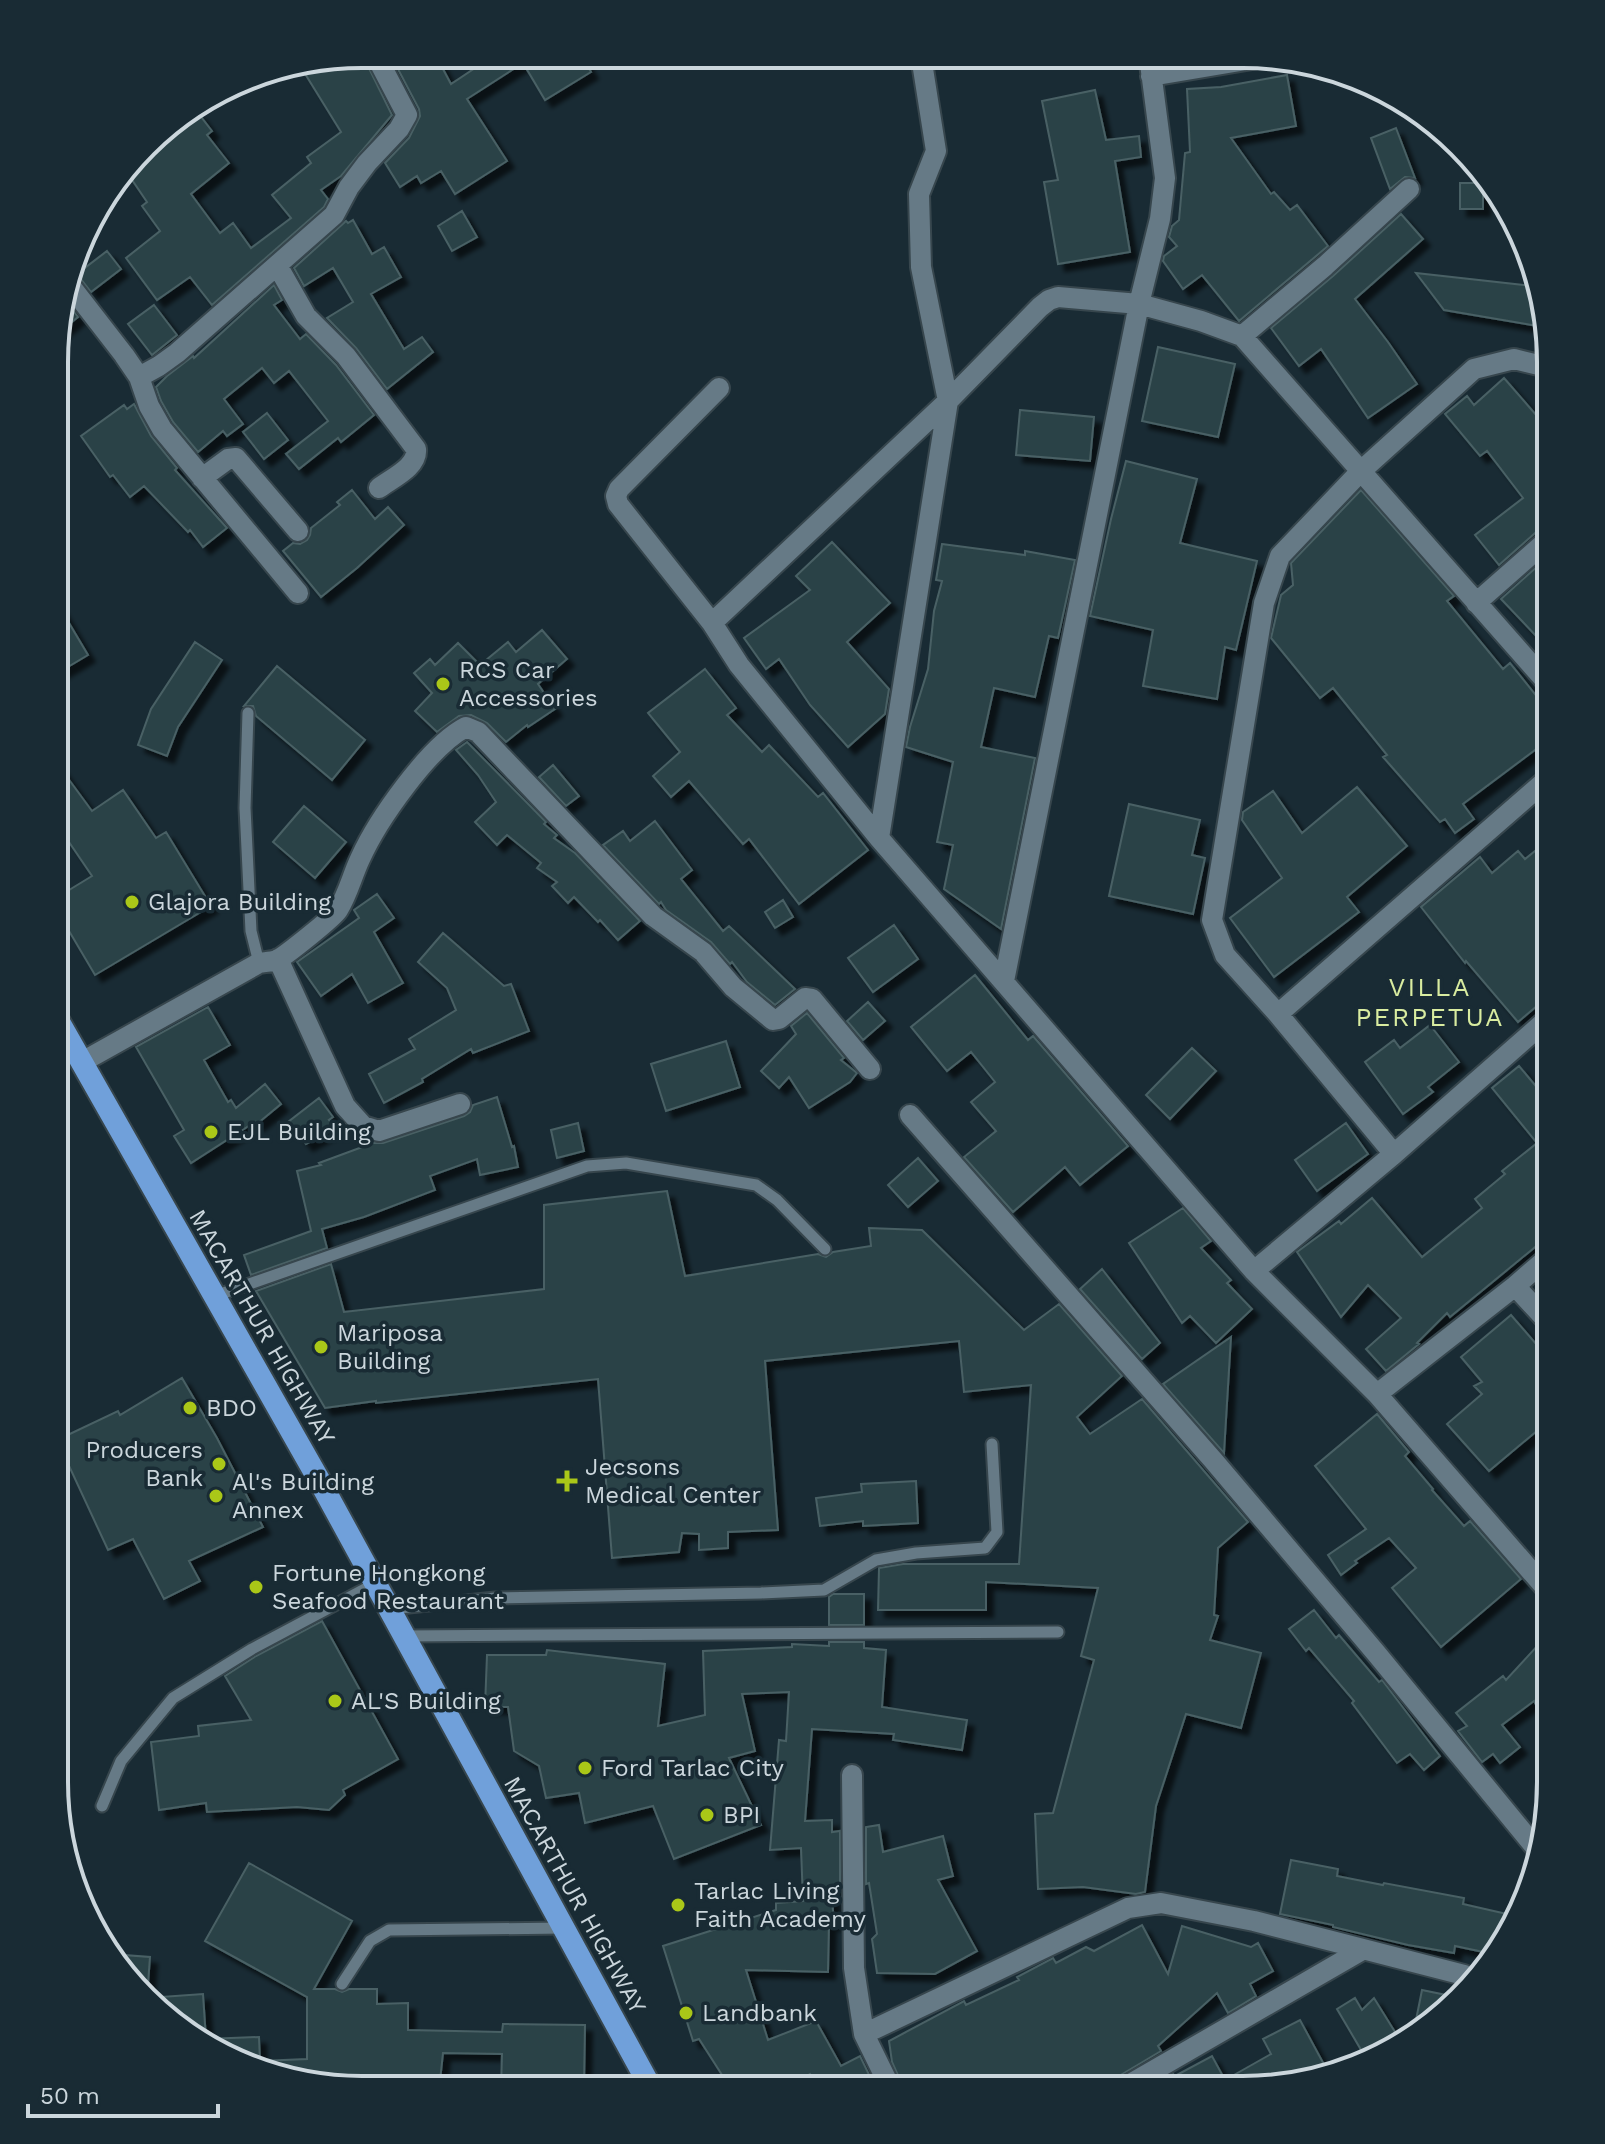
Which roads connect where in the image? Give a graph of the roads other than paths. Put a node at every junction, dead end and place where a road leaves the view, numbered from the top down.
1 (382, 68) edge
2 (923, 68) edge
3 (1150, 68) edge
4 (1409, 189) dead end
5 (277, 265) junction
6 (76, 293) edge
7 (1139, 304) junction
8 (1242, 336) junction
9 (1537, 365) edge
10 (139, 377) junction
11 (719, 388) dead end
12 (948, 401) junction
13 (1361, 471) junction
14 (202, 478) junction
15 (379, 488) dead end
16 (298, 531) dead end
17 (1537, 549) edge
18 (298, 593) dead end
19 (1476, 603) junction
20 (712, 623) junction
21 (1537, 671) edge
22 (248, 713) dead end
23 (1537, 788) edge
24 (879, 838) junction
25 (268, 961) junction
26 (1004, 981) junction
27 (1278, 1014) junction
28 (1537, 1028) edge
29 (68, 1038) edge
30 (82, 1062) junction
31 (870, 1069) dead end
32 (460, 1104) dead end
33 (910, 1115) dead end
34 (1394, 1154) junction
35 (825, 1249) dead end
36 (1537, 1267) edge
37 (1254, 1271) junction
38 (1515, 1286) junction
39 (215, 1296) junction
40 (1537, 1310) edge
41 (1377, 1394) junction
42 (992, 1444) dead end
43 (1537, 1578) edge
44 (376, 1583) junction
45 (389, 1610) junction
46 (1058, 1632) dead end
47 (404, 1636) junction
48 (852, 1775) dead end
49 (102, 1806) dead end
50 (1531, 1842) edge
51 (563, 1928) junction
52 (1362, 1950) junction
53 (1465, 1975) edge
54 (342, 1984) dead end
55 (864, 2034) junction
56 (644, 2076) edge
57 (885, 2076) edge
58 (1144, 2076) edge

1 - 5 street
2 - 12 street
3 - 7 street
4 - 8 street
5 - 10 street
5 - 15 street
6 - 10 street
7 - 8 street
7 - 12 street
7 - 26 street
8 - 13 street
9 - 13 street
10 - 14 street
11 - 20 street
12 - 20 street
12 - 24 street
13 - 19 street
13 - 27 street
14 - 16 street
14 - 18 street
17 - 19 street
19 - 21 street
20 - 24 street
22 - 25 lane
23 - 27 street
24 - 26 street
25 - 30 street
25 - 31 street
25 - 32 street
26 - 37 street
27 - 34 street
28 - 34 street
29 - 30 highway, MACARTHUR HIGHWAY
30 - 39 highway, MACARTHUR HIGHWAY
33 - 50 street
34 - 37 street
35 - 39 lane
36 - 38 street
37 - 41 street
38 - 40 street
38 - 41 street
39 - 44 highway, MACARTHUR HIGHWAY
41 - 43 street
42 - 45 lane
44 - 45 highway, MACARTHUR HIGHWAY
44 - 49 lane
45 - 47 highway, MACARTHUR HIGHWAY
46 - 47 lane
47 - 51 highway, MACARTHUR HIGHWAY
48 - 55 street
51 - 54 lane
51 - 56 highway, MACARTHUR HIGHWAY
52 - 53 street
52 - 55 street
52 - 58 street
55 - 57 street

